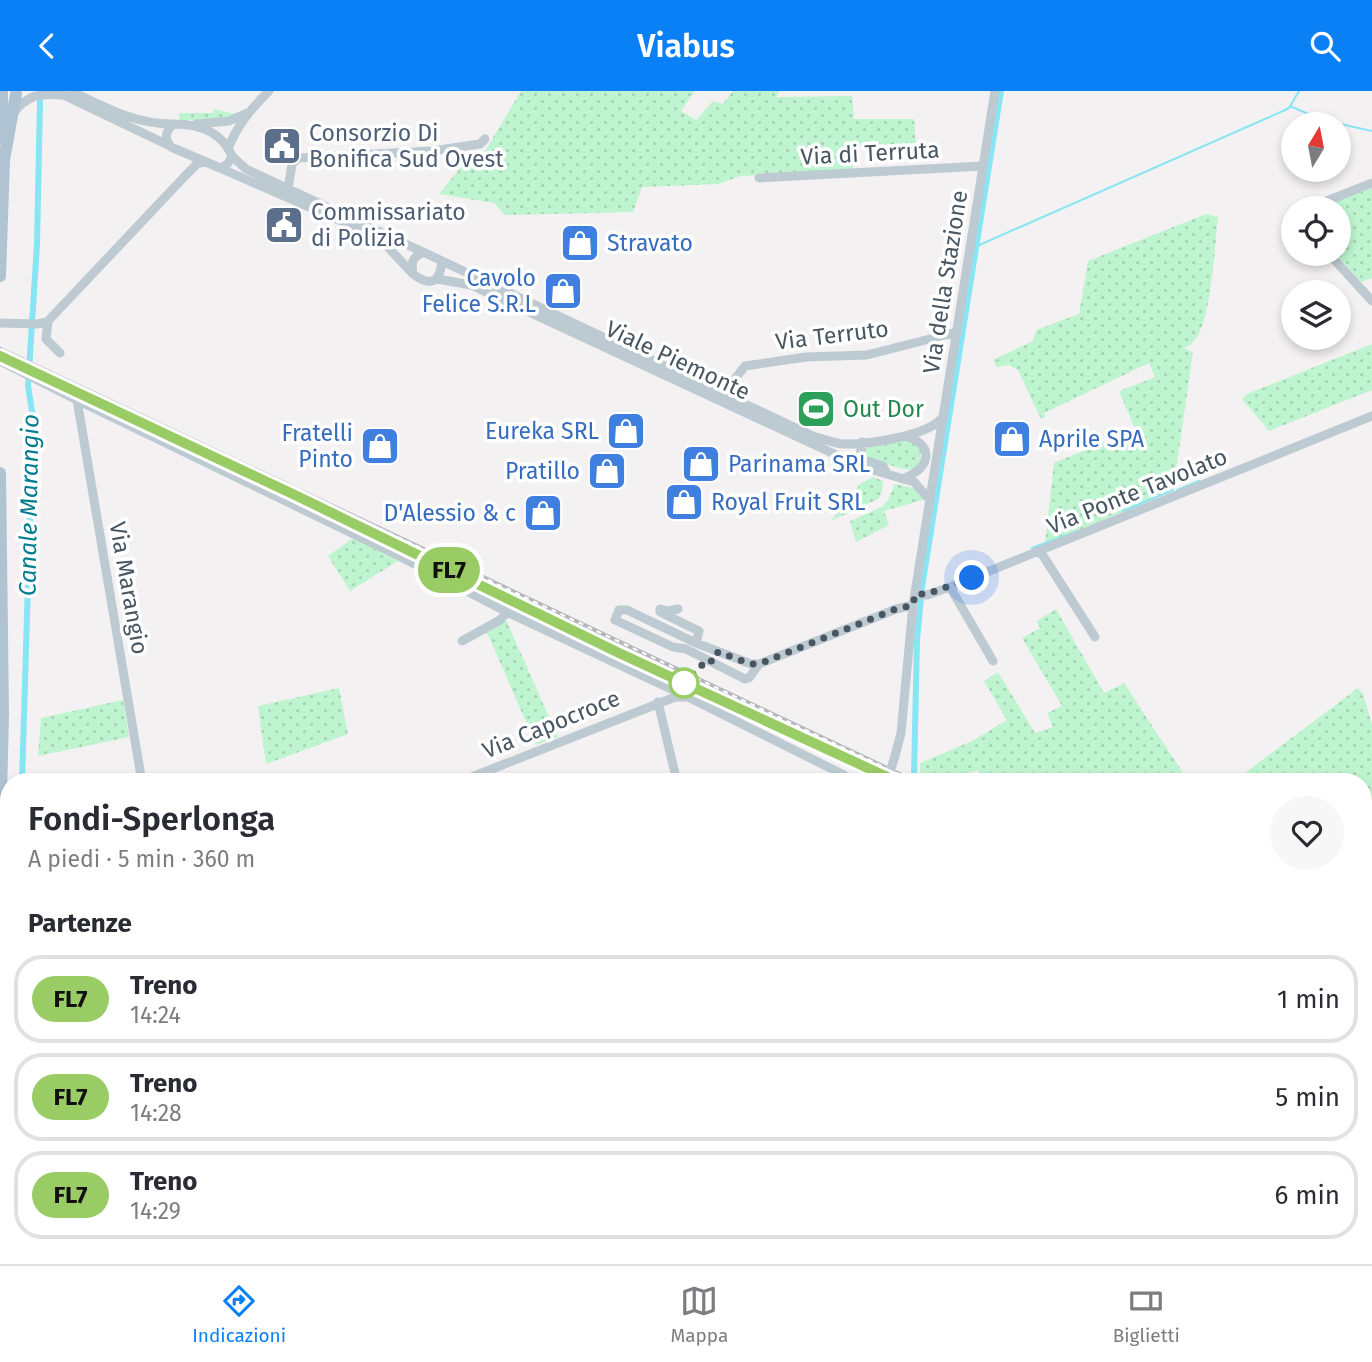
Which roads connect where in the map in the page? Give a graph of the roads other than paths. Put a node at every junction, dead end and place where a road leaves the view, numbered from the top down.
1 (269, 91) edge
2 (995, 91) edge
3 (12, 92) edge
4 (63, 92) edge
5 (248, 112) junction
6 (12, 115) junction
7 (174, 124) junction
8 (194, 125) junction
9 (485, 139) dead end
10 (171, 147) junction
11 (230, 153) junction
12 (187, 154) junction
13 (4, 160) junction
14 (205, 162) junction
15 (983, 166) junction
16 (220, 168) junction
17 (185, 176) junction
18 (759, 178) dead end
19 (1372, 183) edge
20 (288, 189) junction
21 (1339, 196) edge
22 (423, 252) junction
23 (442, 261) junction
24 (1340, 266) edge
25 (413, 274) junction
26 (0, 276) edge
27 (437, 279) junction
28 (1372, 301) edge
29 (43, 322) junction
30 (0, 323) edge
31 (957, 333) junction
32 (60, 353) dead end
33 (0, 361) edge
34 (724, 393) junction
35 (77, 401) junction
36 (943, 416) junction
37 (1372, 417) edge
38 (922, 429) junction
39 (906, 436) junction
40 (862, 442) junction
41 (939, 446) junction
42 (0, 473) edge
43 (887, 474) junction
44 (934, 476) junction
45 (902, 479) junction
46 (914, 482) junction
47 (930, 500) junction
48 (1040, 551) junction
49 (950, 587) junction
50 (921, 594) junction
51 (913, 605) junction
52 (678, 609) dead end
53 (507, 612) junction
54 (1, 634) edge
55 (1095, 637) dead end
56 (462, 641) dead end
57 (692, 641) junction
58 (684, 648) junction
59 (718, 652) junction
60 (993, 661) dead end
61 (713, 662) junction
62 (759, 664) junction
63 (676, 697) junction
64 (657, 702) junction
65 (0, 773) edge
66 (140, 773) edge
67 (481, 773) edge
68 (675, 773) edge
69 (840, 773) edge
70 (890, 773) edge
71 (0, 826) edge
72 (0, 838) edge

1 - 5 street
2 - 15 street, Via della Stazione
3 - 6 main road
3 - 13 main road
4 - 6 street
4 - 7 street, Viale Piemonte
4 - 10 street
5 - 8 street
5 - 11 street
6 - 13 main road
7 - 8 street, Viale Piemonte
7 - 10 street
8 - 11 street, Viale Piemonte
9 - 20 street
10 - 12 street
11 - 16 street
11 - 20 street, Viale Piemonte
12 - 14 street
12 - 17 street
13 - 26 main road
14 - 16 street
14 - 17 street
15 - 18 street, Via di Terruta
15 - 31 street, Via della Stazione
16 - 25 street
17 - 29 street
19 - 21 street
20 - 22 street, Viale Piemonte
22 - 23 street, Viale Piemonte
22 - 25 street
23 - 27 street
23 - 34 street, Viale Piemonte
24 - 28 street
25 - 27 street, Viale Piemonte
27 - 43 street, Viale Piemonte
29 - 30 street
29 - 32 street
31 - 34 street, Via Terruto
31 - 36 street, Via della Stazione
33 - 35 street
34 - 40 street, Viale Piemonte
35 - 53 street
35 - 66 street, Via Marangio
36 - 38 street, Viale Piemonte
36 - 41 street, Via della Stazione
37 - 48 street, Via Ponte Tavolato
38 - 39 street, Viale Piemonte
38 - 41 street
39 - 40 street, Viale Piemonte
39 - 45 street
40 - 43 street
41 - 44 street, Via della Stazione
42 - 54 main road
43 - 45 street, Viale Piemonte
44 - 46 street
44 - 47 street, Via della Stazione
45 - 46 street, Viale Piemonte
46 - 47 street
47 - 50 street, Via della Stazione
48 - 49 street, Via Ponte Tavolato
48 - 55 street
49 - 50 street, Via Ponte Tavolato
49 - 60 street
50 - 51 street, Via della Stazione
51 - 62 street
51 - 70 street, Via della Stazione, bridge
52 - 57 street
53 - 56 street
53 - 63 street
54 - 65 main road
57 - 58 street
57 - 58 street
57 - 59 street
58 - 61 street
59 - 61 street
59 - 62 street
61 - 62 street
63 - 64 street, Via Capocroce
63 - 69 street
64 - 67 street, Via Capocroce
64 - 68 street
71 - 72 main road

